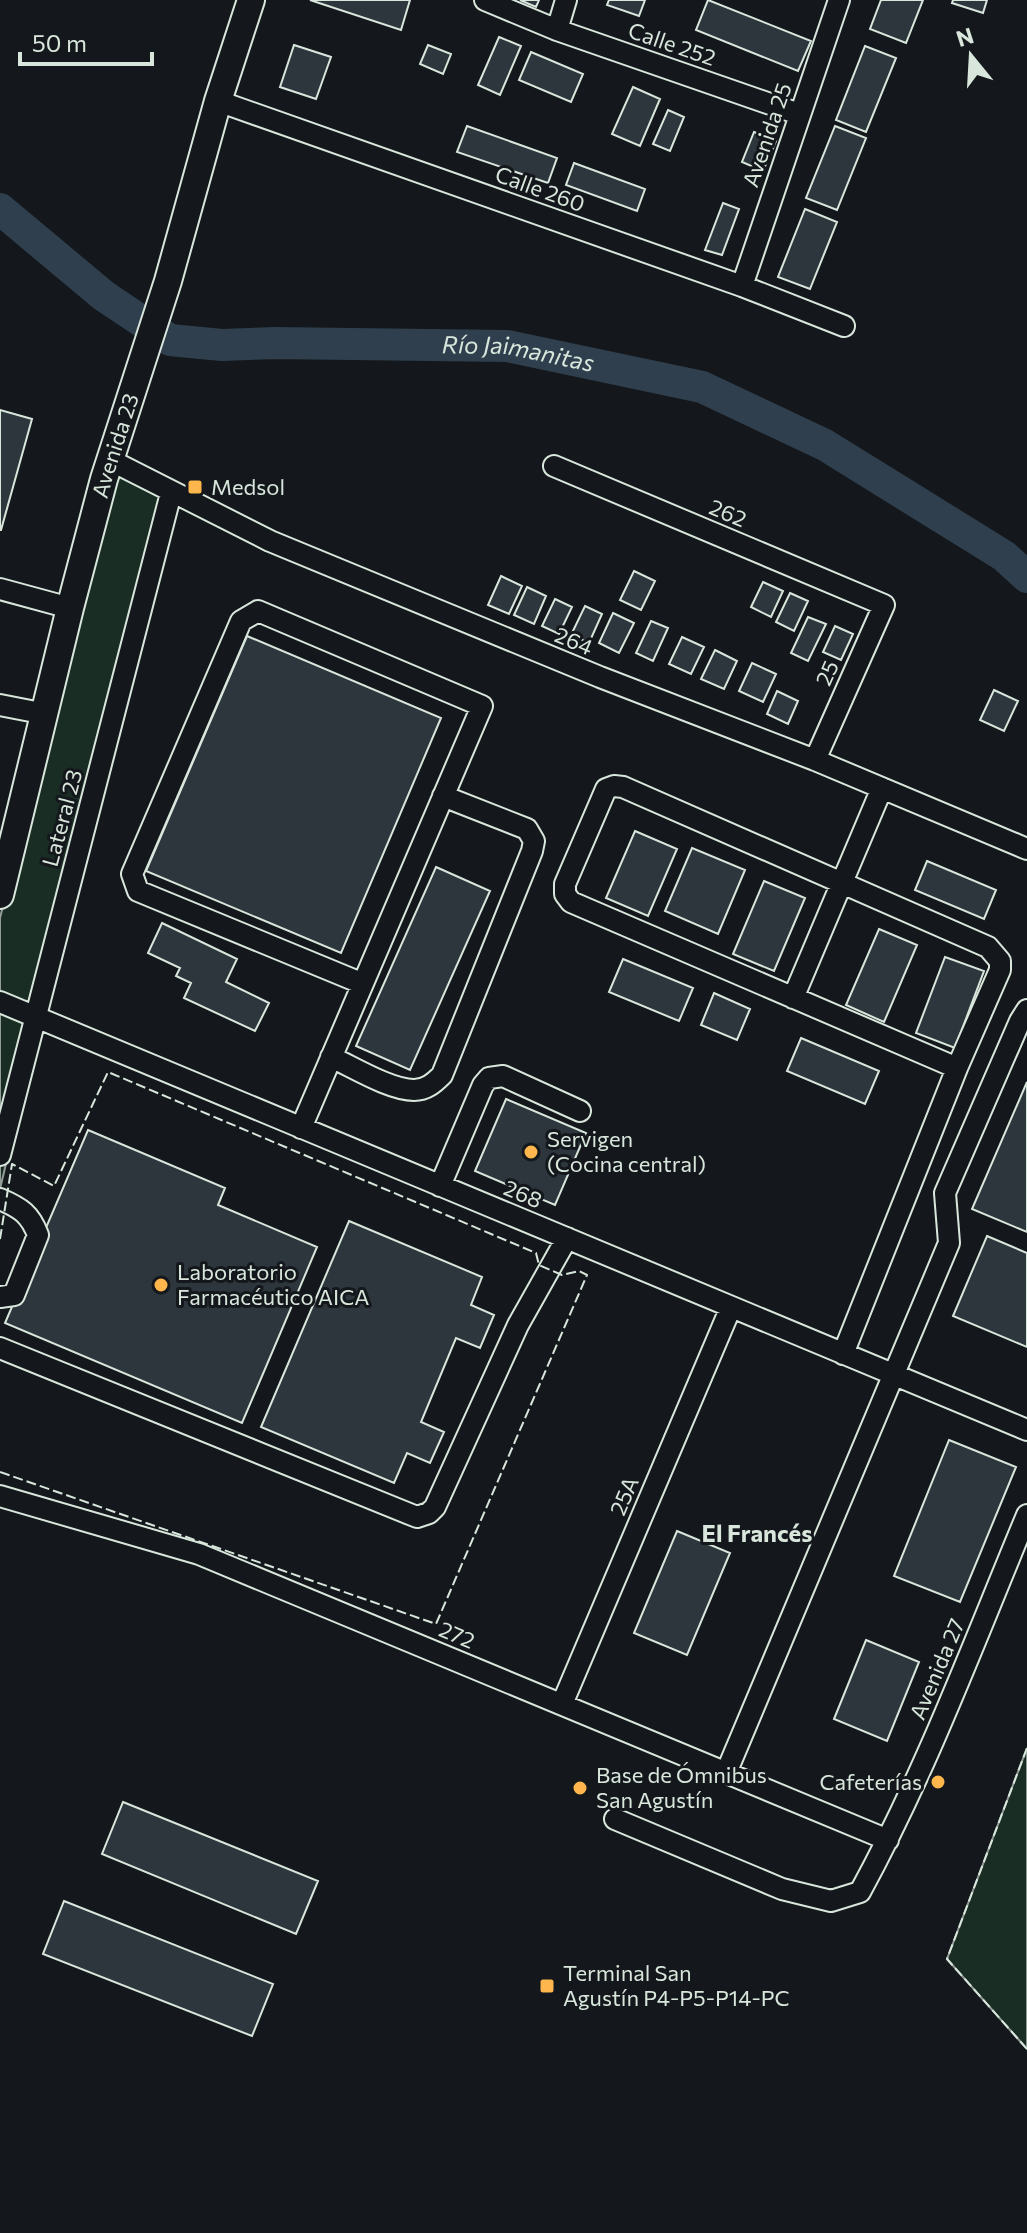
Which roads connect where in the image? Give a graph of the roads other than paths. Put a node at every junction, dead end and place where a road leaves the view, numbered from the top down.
1 (251, 0) edge
2 (485, 0) edge
3 (566, 0) edge
4 (839, 0) edge
5 (557, 30) junction
6 (218, 101) junction
7 (799, 114) junction
8 (742, 286) junction
9 (844, 326) dead end
10 (110, 460) junction
11 (554, 466) dead end
12 (171, 493) junction
13 (0, 589) edge
14 (884, 605) joint
15 (70, 608) junction
16 (0, 705) edge
17 (46, 714) junction
18 (815, 760) junction
19 (882, 788) junction
20 (443, 796) junction
21 (1027, 849) edge
22 (842, 883) junction
23 (0, 895) edge
24 (361, 983) junction
25 (793, 998) junction
26 (0, 1002) edge
27 (1027, 1010) edge
28 (36, 1017) junction
29 (331, 1057) junction
30 (957, 1068) junction
31 (580, 1111) dead end
32 (301, 1128) junction
33 (0, 1155) edge
34 (440, 1186) junction
35 (0, 1199) edge
36 (567, 1238) junction
37 (0, 1297) edge
38 (731, 1307) junction
39 (0, 1348) edge
40 (843, 1354) junction
41 (893, 1374) junction
42 (1027, 1430) edge
43 (0, 1496) edge
44 (1027, 1515) edge
45 (562, 1704) junction
46 (726, 1773) junction
47 (615, 1819) dead end
48 (888, 1840) junction

1 - 6 main road, Avenida 23
2 - 5 street, Calle 252
3 - 5 street
4 - 7 street, Avenida 25
5 - 7 street, Calle 252
6 - 8 street, Calle 260
6 - 10 main road, Avenida 23
7 - 8 street, Avenida 25
8 - 9 street, Calle 260
10 - 12 street, 264
10 - 15 main road, Avenida 23
11 - 14 street, 262
12 - 18 street, 264
12 - 28 street, Lateral 23
13 - 15 street
14 - 18 street, 25
15 - 17 main road, Avenida 23
16 - 17 street
17 - 23 main road, Avenida 23
18 - 19 street, 264
19 - 21 street, 264
19 - 22 street
20 - 24 street
20 - 24 street
20 - 29 street
22 - 25 street
22 - 25 street
22 - 30 street
24 - 29 street
25 - 30 street
26 - 28 street, 268
27 - 41 street
28 - 32 street, 268
28 - 33 street, Lateral 23
29 - 32 street
30 - 40 street
31 - 34 street
32 - 34 street, 268
34 - 36 street, 268
35 - 37 street
36 - 38 street, 268
36 - 39 street
38 - 40 street, 268
38 - 45 street, 25A
40 - 41 street, 268
41 - 42 street, 268
41 - 46 street
43 - 45 street, 272
44 - 48 street, Avenida 27
45 - 46 street, 272
46 - 48 street, 272
47 - 48 street, Avenida 27

